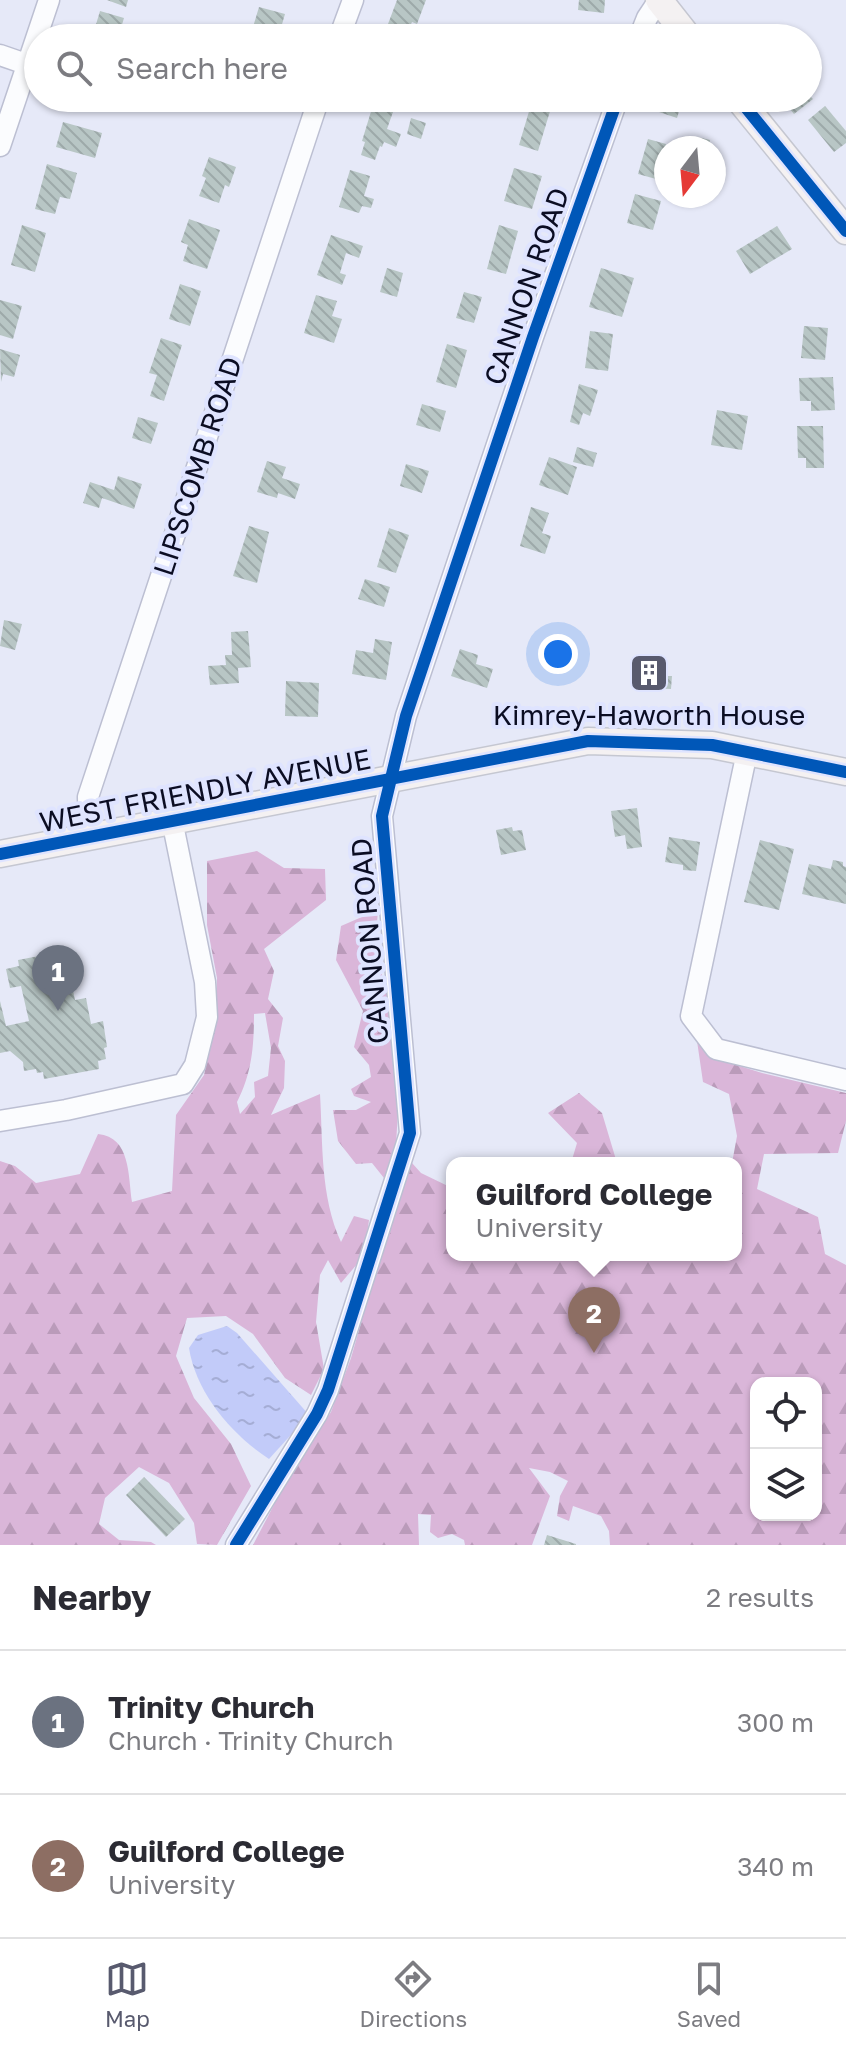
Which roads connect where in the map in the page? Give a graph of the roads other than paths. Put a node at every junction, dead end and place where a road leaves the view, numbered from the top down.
1 (49, 0) edge
2 (353, 0) edge
3 (659, 0) edge
4 (40, 24) edge
5 (344, 24) edge
6 (645, 24) edge
7 (678, 24) edge
8 (0, 55) edge
9 (24, 63) edge
10 (24, 70) edge
11 (314, 112) edge
12 (613, 112) edge
13 (749, 112) edge
14 (0, 146) edge
15 (846, 231) edge
16 (747, 752) junction
17 (846, 772) edge
18 (392, 778) junction
19 (172, 820) junction
20 (89, 836) junction
21 (0, 854) edge
22 (846, 1080) edge
23 (0, 1121) edge
24 (236, 1545) edge

1 - 4 street
2 - 5 street
3 - 6 street
3 - 7 main road
8 - 9 street
10 - 14 street
11 - 20 street, LIPSCOMB ROAD
12 - 18 street, CANNON ROAD
13 - 15 main road
16 - 17 main road, WEST FRIENDLY AVENUE
16 - 18 main road, WEST FRIENDLY AVENUE
16 - 22 street
18 - 19 main road, WEST FRIENDLY AVENUE
18 - 24 street, CANNON ROAD
19 - 20 main road, WEST FRIENDLY AVENUE
19 - 23 street
20 - 21 main road, WEST FRIENDLY AVENUE

